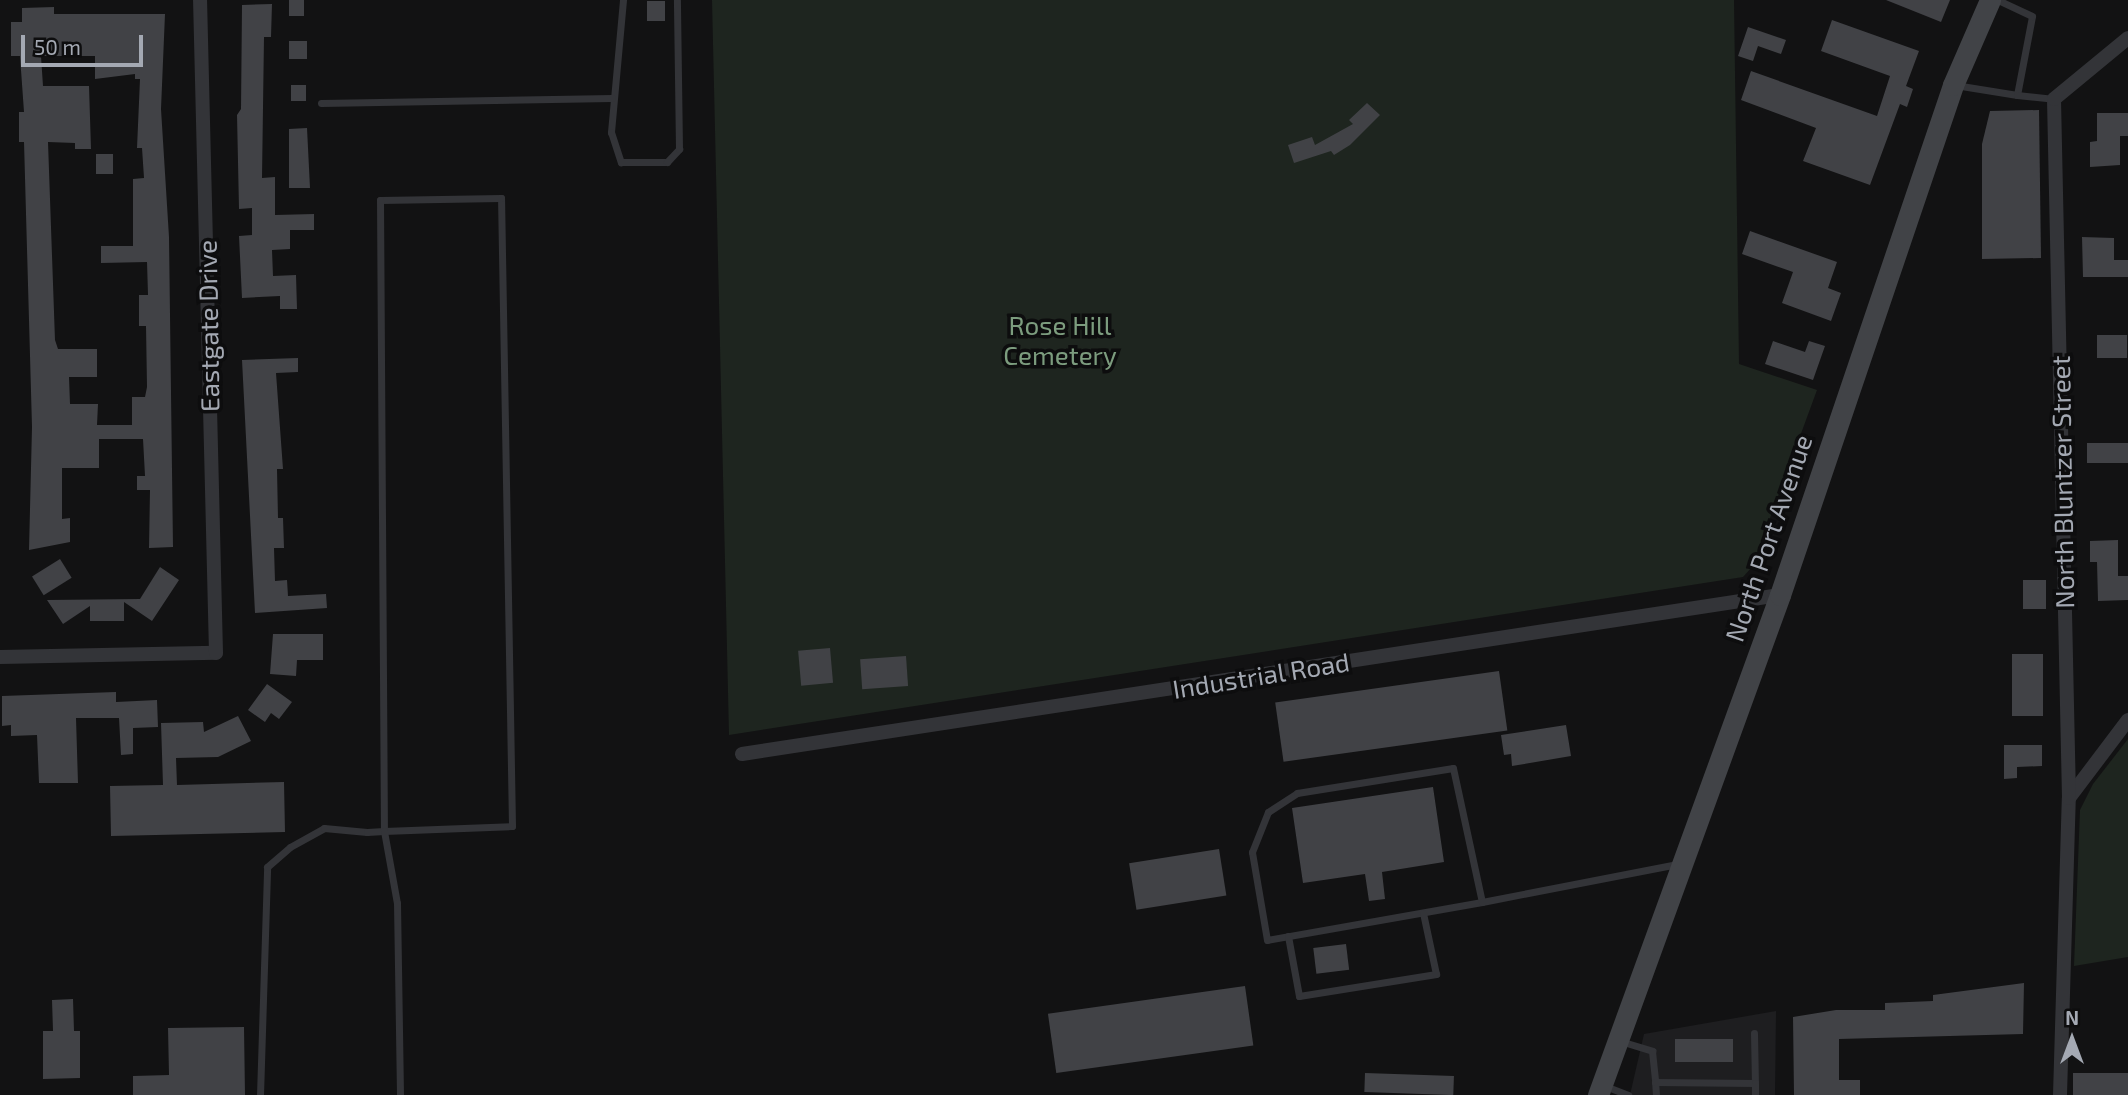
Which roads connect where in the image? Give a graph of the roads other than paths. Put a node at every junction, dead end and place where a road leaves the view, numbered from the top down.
1 (200, 0) edge
2 (623, 0) edge
3 (677, 0) edge
4 (1990, 0) edge
5 (1998, 0) edge
6 (2128, 38) edge
7 (1954, 85) junction
8 (2017, 95) junction
9 (612, 98) junction
10 (2054, 99) junction
11 (321, 103) dead end
12 (1780, 595) junction
13 (0, 645) edge
14 (0, 657) edge
15 (2128, 720) edge
16 (742, 754) dead end
17 (2069, 798) junction
18 (384, 831) junction
19 (1681, 863) junction
20 (1482, 902) junction
21 (1423, 913) junction
22 (1288, 936) junction
23 (1754, 1033) dead end
24 (1616, 1040) junction
25 (1656, 1082) junction
26 (1755, 1083) junction
27 (1600, 1089) edge
28 (260, 1095) edge
29 (400, 1095) edge
30 (1628, 1095) edge
31 (1656, 1095) edge
32 (1755, 1095) edge
33 (2060, 1095) edge

1 - 14 street, Eastgate Drive
2 - 9 lane
3 - 9 lane
4 - 7 main road, North Port Avenue
5 - 8 lane
6 - 10 street
7 - 8 lane
7 - 12 main road, North Port Avenue
8 - 10 lane
9 - 11 lane
10 - 17 street, North Bluntzer Street
12 - 16 street, Industrial Road
12 - 19 main road, North Port Avenue
13 - 14 street
15 - 17 street
17 - 33 street, North Bluntzer Street
18 - 18 lane
18 - 28 lane
18 - 29 lane
19 - 20 lane
19 - 24 main road, North Port Avenue
20 - 21 lane
20 - 22 lane
21 - 22 lane
21 - 22 lane
23 - 26 lane
24 - 25 lane
24 - 27 main road, North Port Avenue
25 - 26 lane
25 - 31 lane
26 - 32 lane
27 - 30 lane

